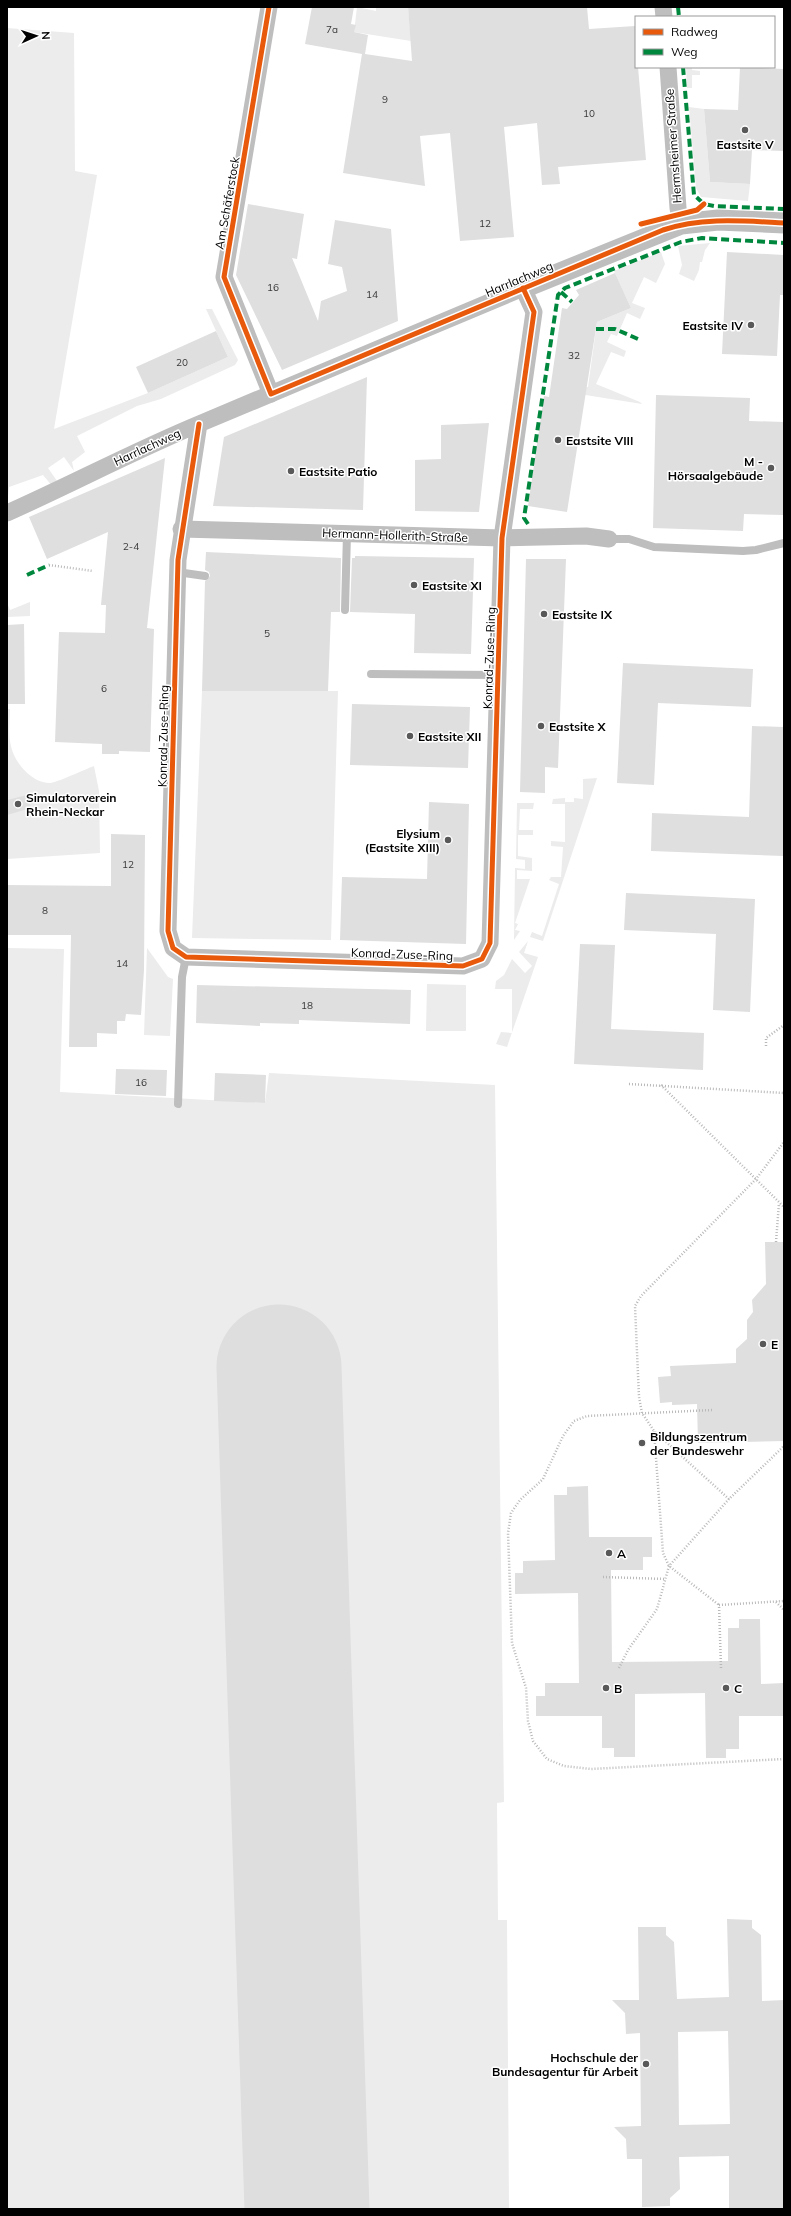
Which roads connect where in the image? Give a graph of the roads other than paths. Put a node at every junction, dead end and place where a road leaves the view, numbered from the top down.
1 (269, 7) edge
2 (668, 68) edge
3 (784, 223) edge
4 (681, 224) junction
5 (523, 288) junction
6 (271, 394) junction
7 (199, 424) junction
8 (7, 513) edge
9 (181, 529) junction
10 (347, 533) junction
11 (502, 538) junction
12 (609, 539) joint
13 (784, 543) edge
14 (178, 572) junction
15 (205, 576) dead end
16 (345, 610) dead end
17 (371, 674) dead end
18 (498, 675) junction
19 (186, 958) junction
20 (178, 1104) dead end

1 - 6 street, Am Schäferstock
2 - 4 street, Hermsheimer Straße
3 - 4 street, Harrlachweg
4 - 5 street, Harrlachweg
5 - 6 street, Harrlachweg
5 - 11 street, Konrad-Zuse-Ring
6 - 7 street, Harrlachweg
7 - 8 street, Harrlachweg
7 - 9 street, Konrad-Zuse-Ring
9 - 10 street, Hermann-Hollerith-Straße
9 - 14 street, Konrad-Zuse-Ring
10 - 11 street, Hermann-Hollerith-Straße
10 - 16 lane
11 - 12 street, Hermann-Hollerith-Straße
11 - 18 street, Konrad-Zuse-Ring
12 - 13 lane
14 - 15 lane
14 - 19 street, Konrad-Zuse-Ring
17 - 18 lane
18 - 19 street, Konrad-Zuse-Ring
19 - 20 lane

